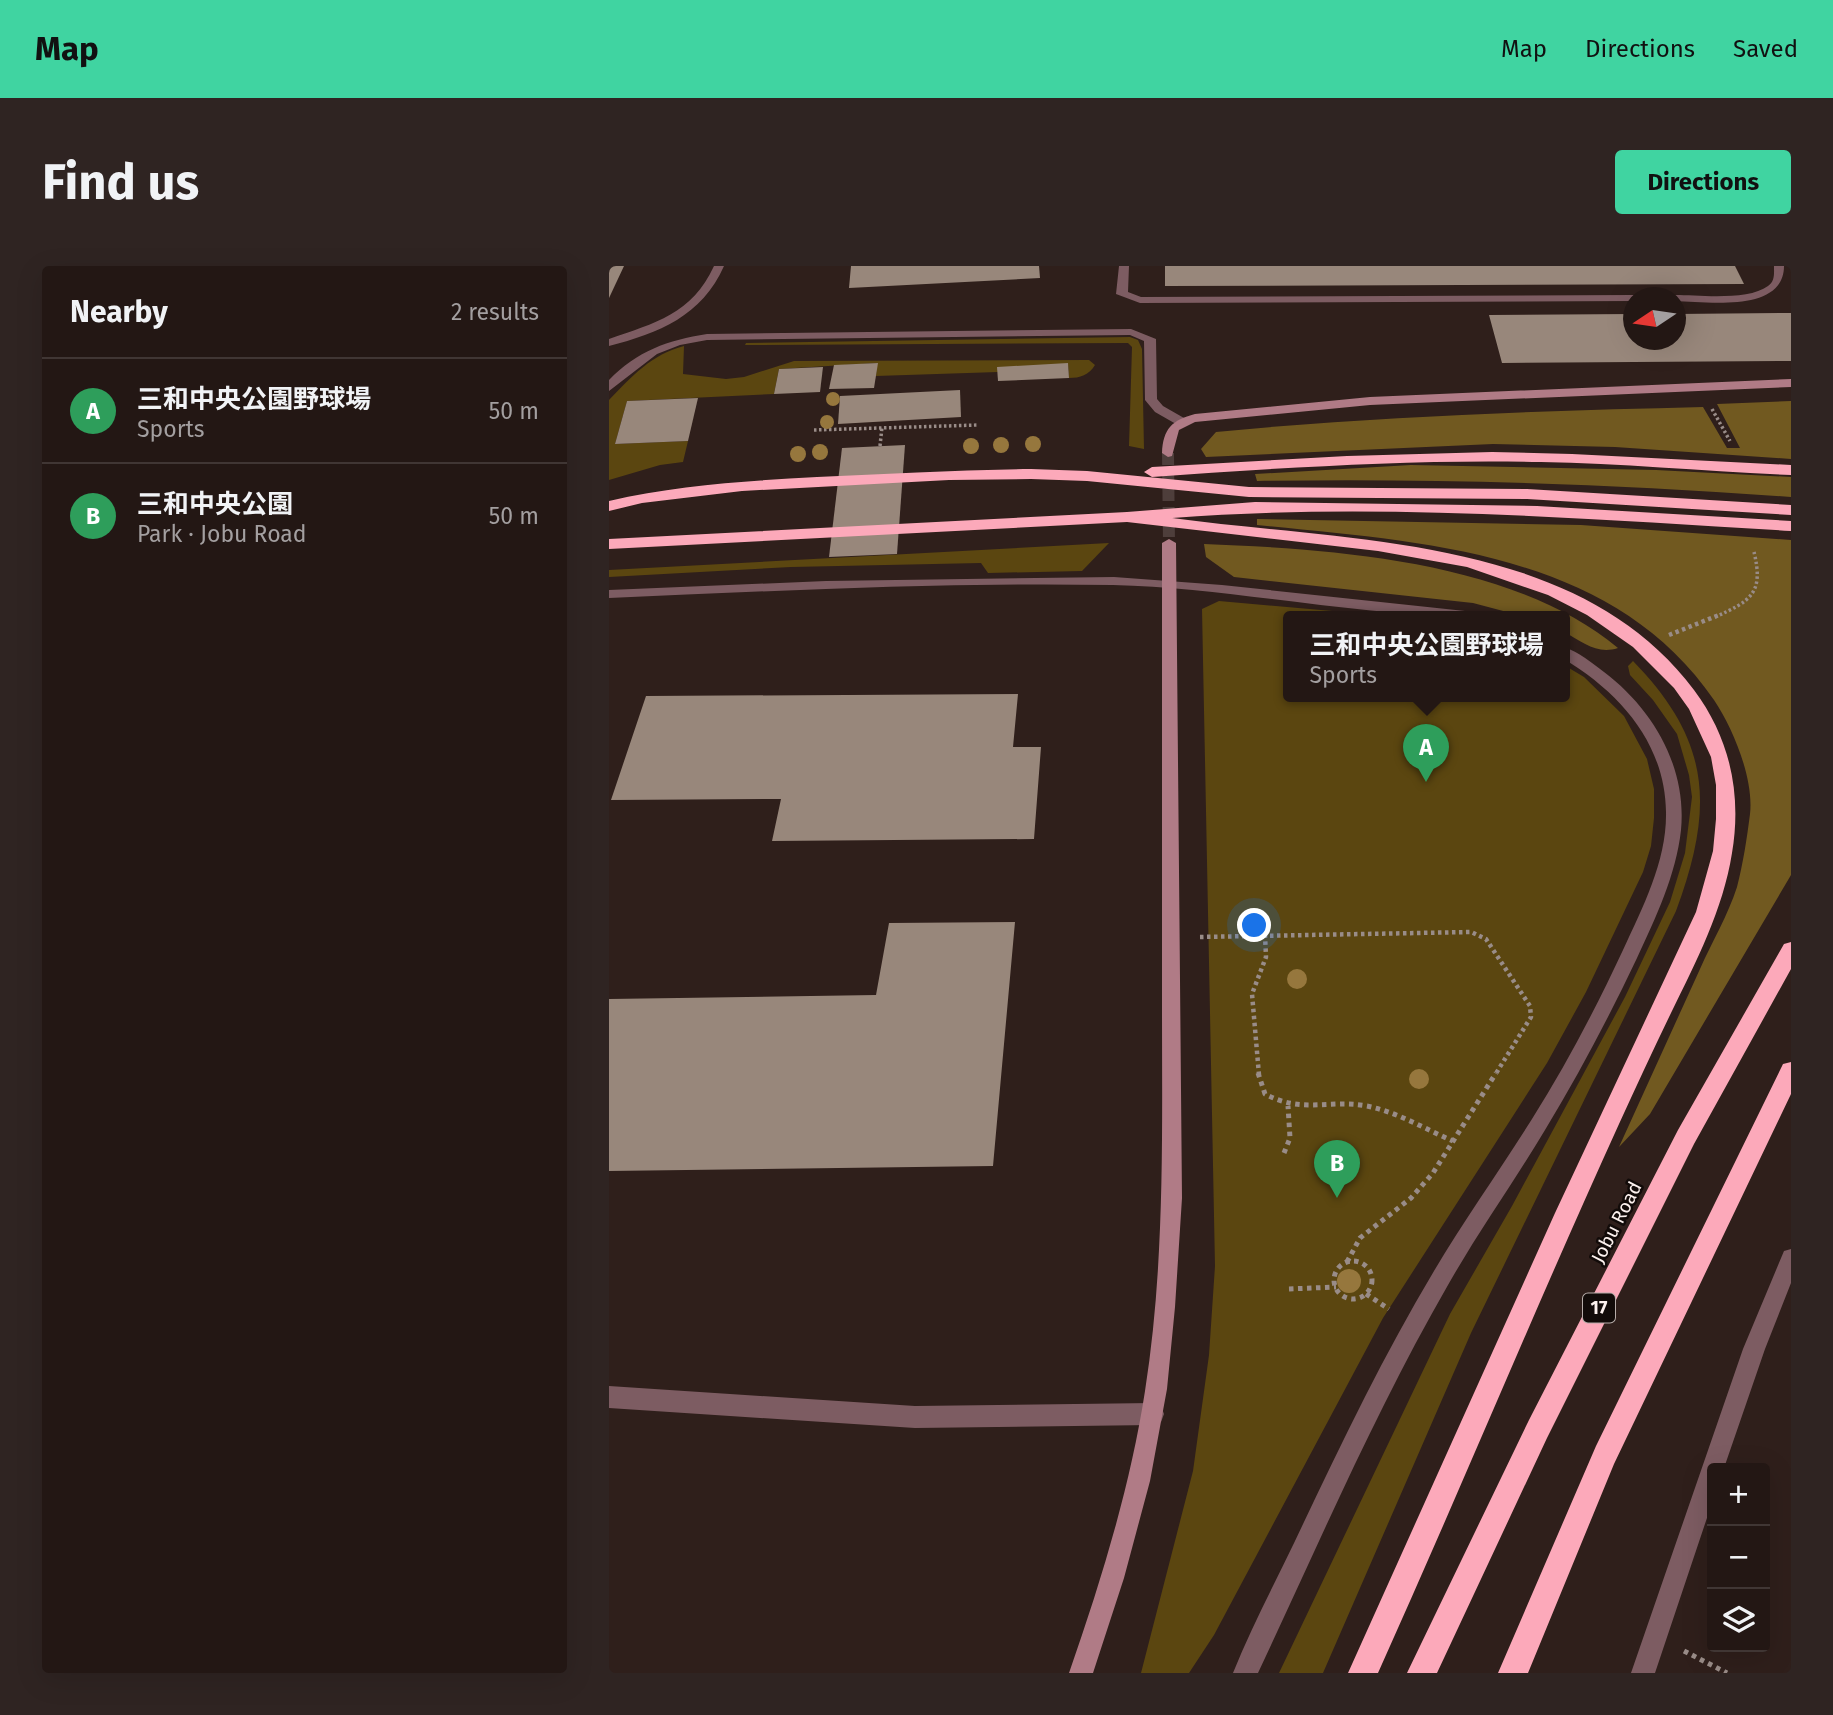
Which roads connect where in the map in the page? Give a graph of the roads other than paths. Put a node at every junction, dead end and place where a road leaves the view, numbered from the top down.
1 (719, 266) edge
2 (1125, 266) edge
3 (1779, 266) edge
4 (1623, 298) edge
5 (1686, 298) edge
6 (609, 343) edge
7 (1791, 383) edge
8 (609, 387) edge
9 (1180, 421) junction
10 (1168, 453) tunnel mouth
11 (1791, 470) edge
12 (1087, 476) junction
13 (642, 498) junction
14 (609, 500) edge
15 (609, 506) edge
16 (1791, 510) edge
17 (1128, 517) junction
18 (1791, 526) edge
19 (1170, 543) tunnel mouth
20 (609, 546) edge
21 (1171, 584) junction
22 (609, 594) edge
23 (1419, 611) edge
24 (1570, 656) edge
25 (1791, 950) edge
26 (1791, 1072) edge
27 (1791, 1258) edge
28 (610, 1403) edge
29 (1153, 1413) junction
30 (1715, 1463) edge
31 (1707, 1487) edge
32 (1081, 1673) edge
33 (1245, 1673) edge
34 (1363, 1673) edge
35 (1422, 1673) edge
36 (1513, 1673) edge
37 (1643, 1673) edge

1 - 6 street
2 - 4 street
3 - 5 street
7 - 9 street
8 - 9 street
9 - 10 street
11 - 12 highway
12 - 13 highway
12 - 16 highway
13 - 14 highway
13 - 15 highway
17 - 18 highway
17 - 20 highway
17 - 34 highway
19 - 21 street
21 - 22 street
21 - 23 street
21 - 29 street
24 - 33 street
25 - 35 highway, Jobu Road / 17
26 - 36 highway
27 - 30 street
28 - 29 street
29 - 32 street
31 - 37 street

